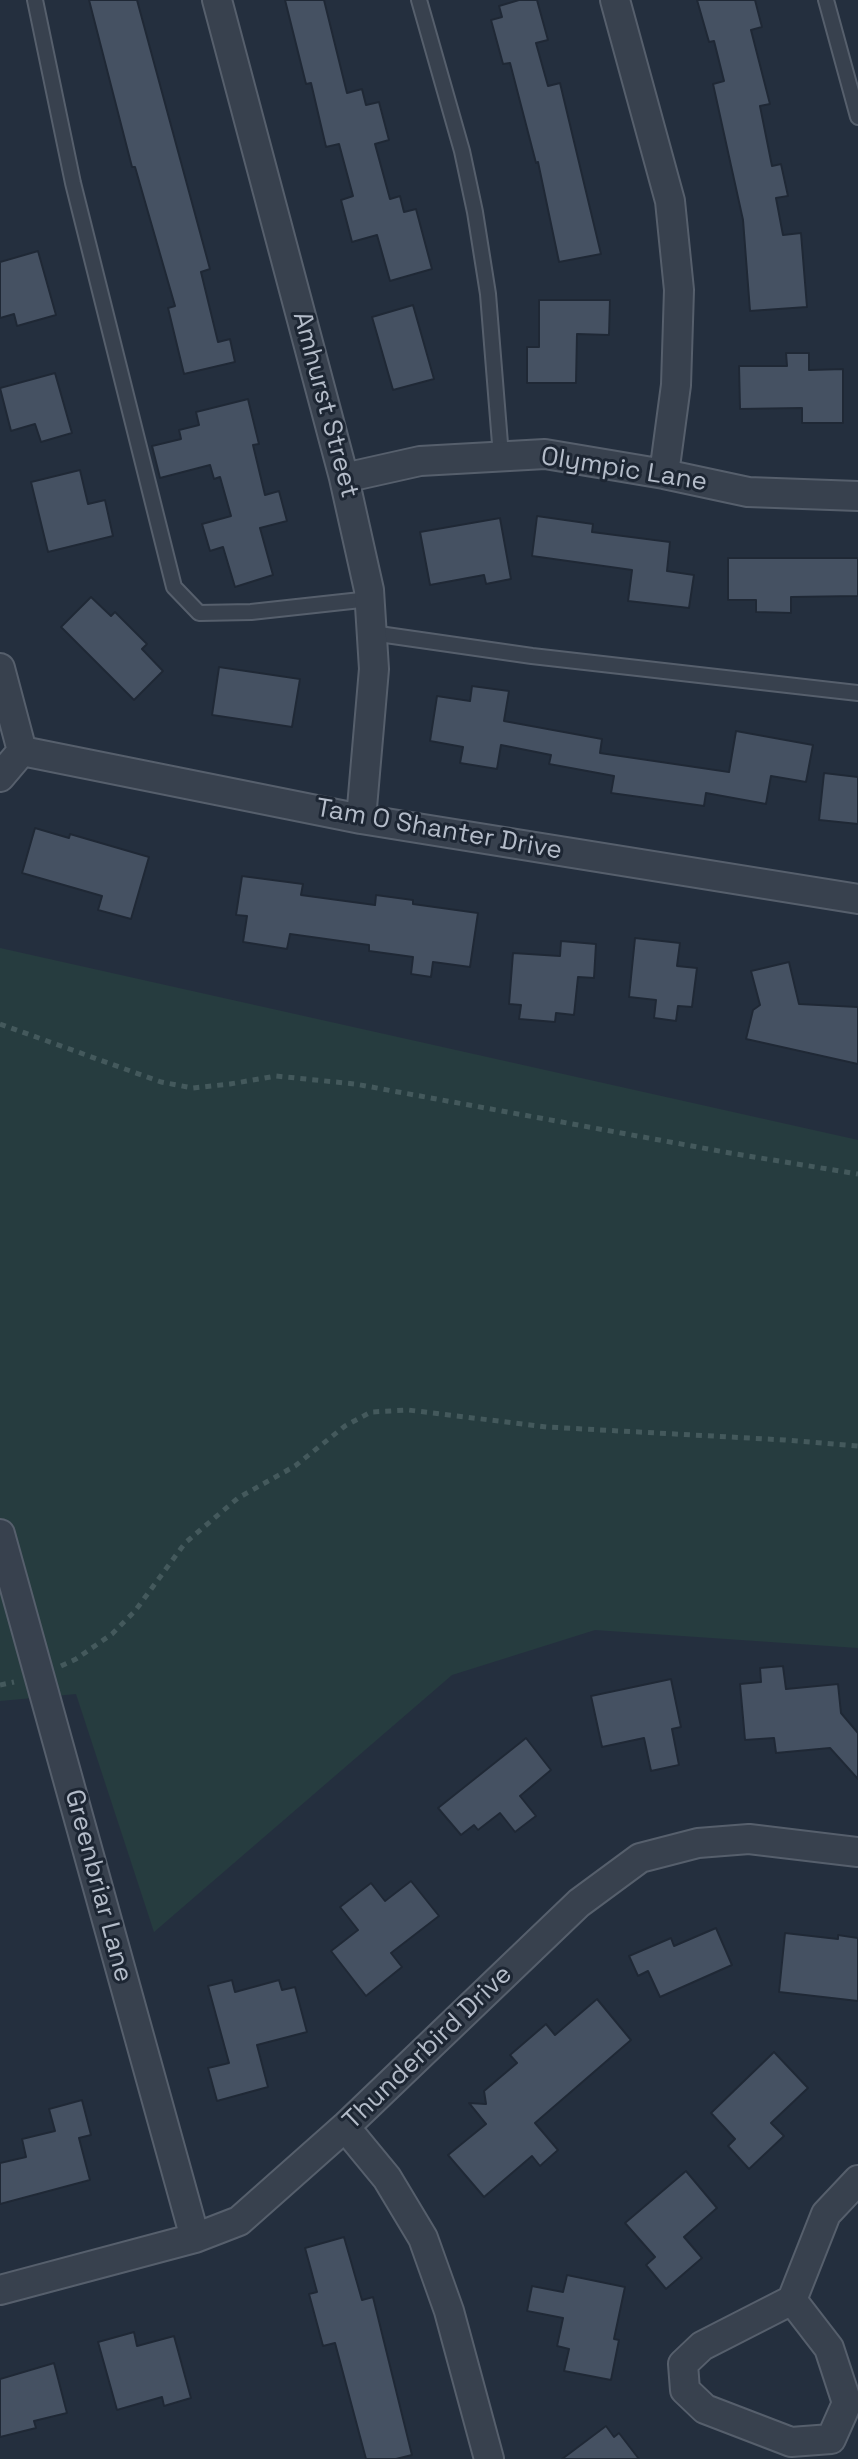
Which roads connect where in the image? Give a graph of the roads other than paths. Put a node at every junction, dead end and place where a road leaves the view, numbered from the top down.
1 (35, 0) edge
2 (217, 0) edge
3 (419, 0) edge
4 (615, 0) edge
5 (826, 0) edge
6 (858, 117) edge
7 (501, 456) junction
8 (664, 474) junction
9 (344, 478) junction
10 (858, 496) edge
11 (370, 599) junction
12 (372, 633) junction
13 (0, 668) edge
14 (858, 693) edge
15 (22, 751) junction
16 (0, 777) edge
17 (361, 819) junction
18 (858, 899) edge
19 (0, 1534) edge
20 (858, 1852) edge
21 (345, 2127) junction
22 (858, 2180) edge
23 (195, 2238) junction
24 (0, 2290) edge
25 (792, 2300) junction
26 (489, 2459) edge

1 - 11 lane
2 - 9 street, Amhurst Street
3 - 7 lane
4 - 8 street
5 - 6 lane
7 - 8 street, Olympic Lane
7 - 9 street, Olympic Lane
8 - 10 street, Olympic Lane
9 - 11 street, Amhurst Street
11 - 12 street, Amhurst Street
12 - 14 lane
12 - 17 street, Amhurst Street
13 - 15 street
15 - 16 street
15 - 17 street, Tam O Shanter Drive
17 - 18 street, Tam O Shanter Drive
19 - 23 street, Greenbriar Lane
20 - 21 street, Thunderbird Drive
21 - 23 street, Thunderbird Drive
21 - 26 street
22 - 25 street
23 - 24 street, Thunderbird Drive
25 - 25 street

